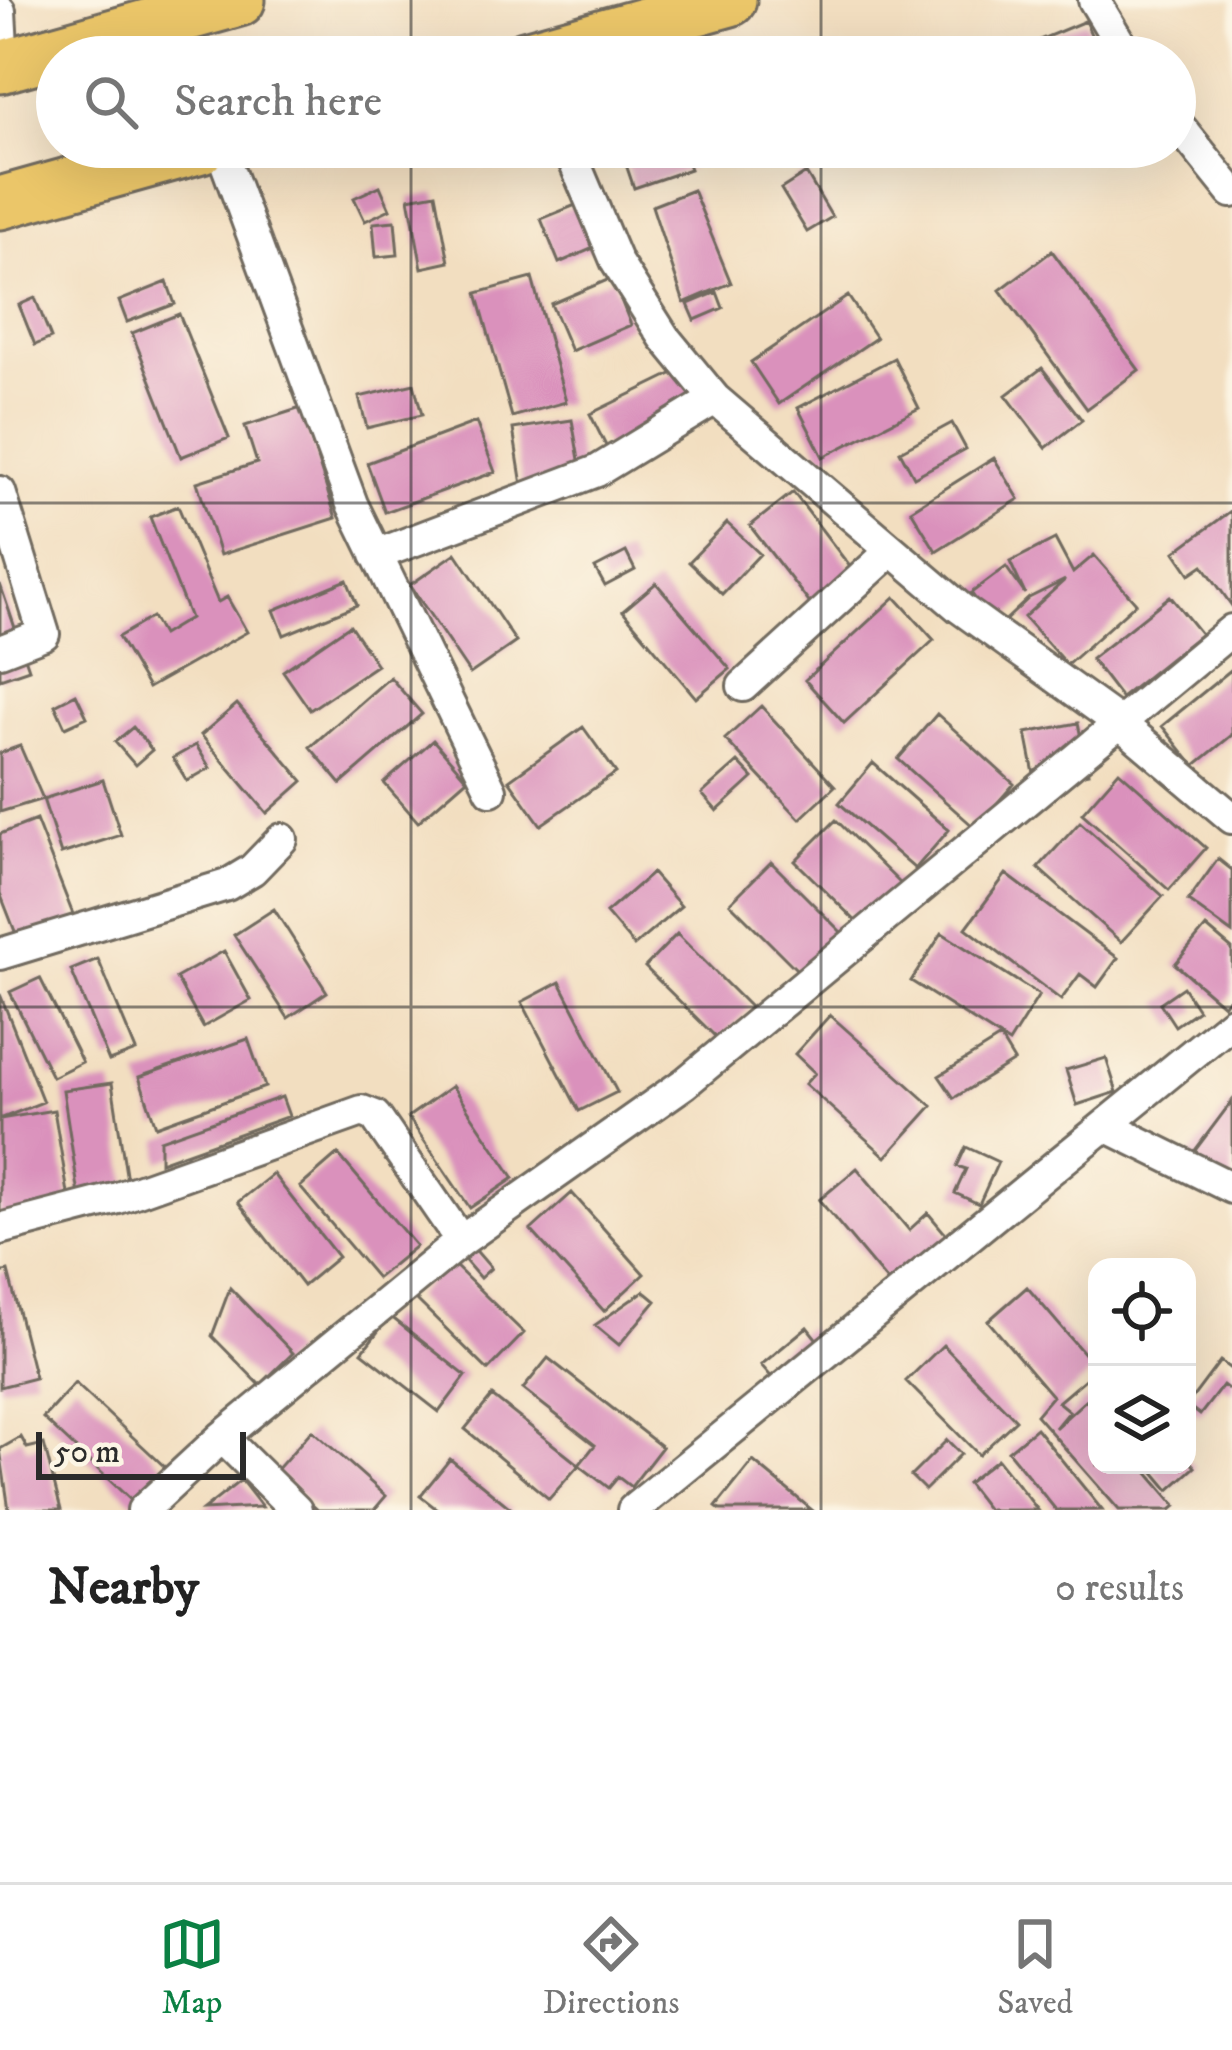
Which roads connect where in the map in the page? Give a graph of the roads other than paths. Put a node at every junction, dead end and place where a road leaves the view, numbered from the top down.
1 (239, 0) edge
2 (730, 0) edge
3 (1094, 0) edge
4 (0, 11) edge
5 (110, 36) edge
6 (603, 36) edge
7 (1115, 36) edge
8 (36, 57) edge
9 (2, 66) edge
10 (1196, 147) edge
11 (126, 168) edge
12 (228, 168) edge
13 (577, 168) edge
14 (1232, 192) edge
15 (0, 203) edge
16 (715, 398) junction
17 (0, 492) edge
18 (892, 550) junction
19 (376, 555) junction
20 (1232, 631) edge
21 (0, 650) edge
22 (743, 686) dead end
23 (1121, 724) junction
24 (490, 790) dead end
25 (1232, 818) edge
26 (282, 839) dead end
27 (0, 954) edge
28 (1232, 1022) edge
29 (1106, 1126) junction
30 (1232, 1188) edge
31 (0, 1229) edge
32 (461, 1241) junction
33 (222, 1437) junction
34 (143, 1510) edge
35 (296, 1510) edge
36 (633, 1510) edge

1 - 5 highway
2 - 6 highway
3 - 7 street
4 - 9 street
8 - 9 highway
10 - 14 street
11 - 15 highway
12 - 19 street
13 - 16 street
16 - 18 street
16 - 19 street
17 - 21 street
18 - 22 street
18 - 23 street
19 - 24 street
20 - 23 street
23 - 25 street
23 - 32 street
26 - 27 street
28 - 29 street
29 - 30 street
29 - 36 street
31 - 32 street
32 - 33 street
33 - 34 street
33 - 35 street

